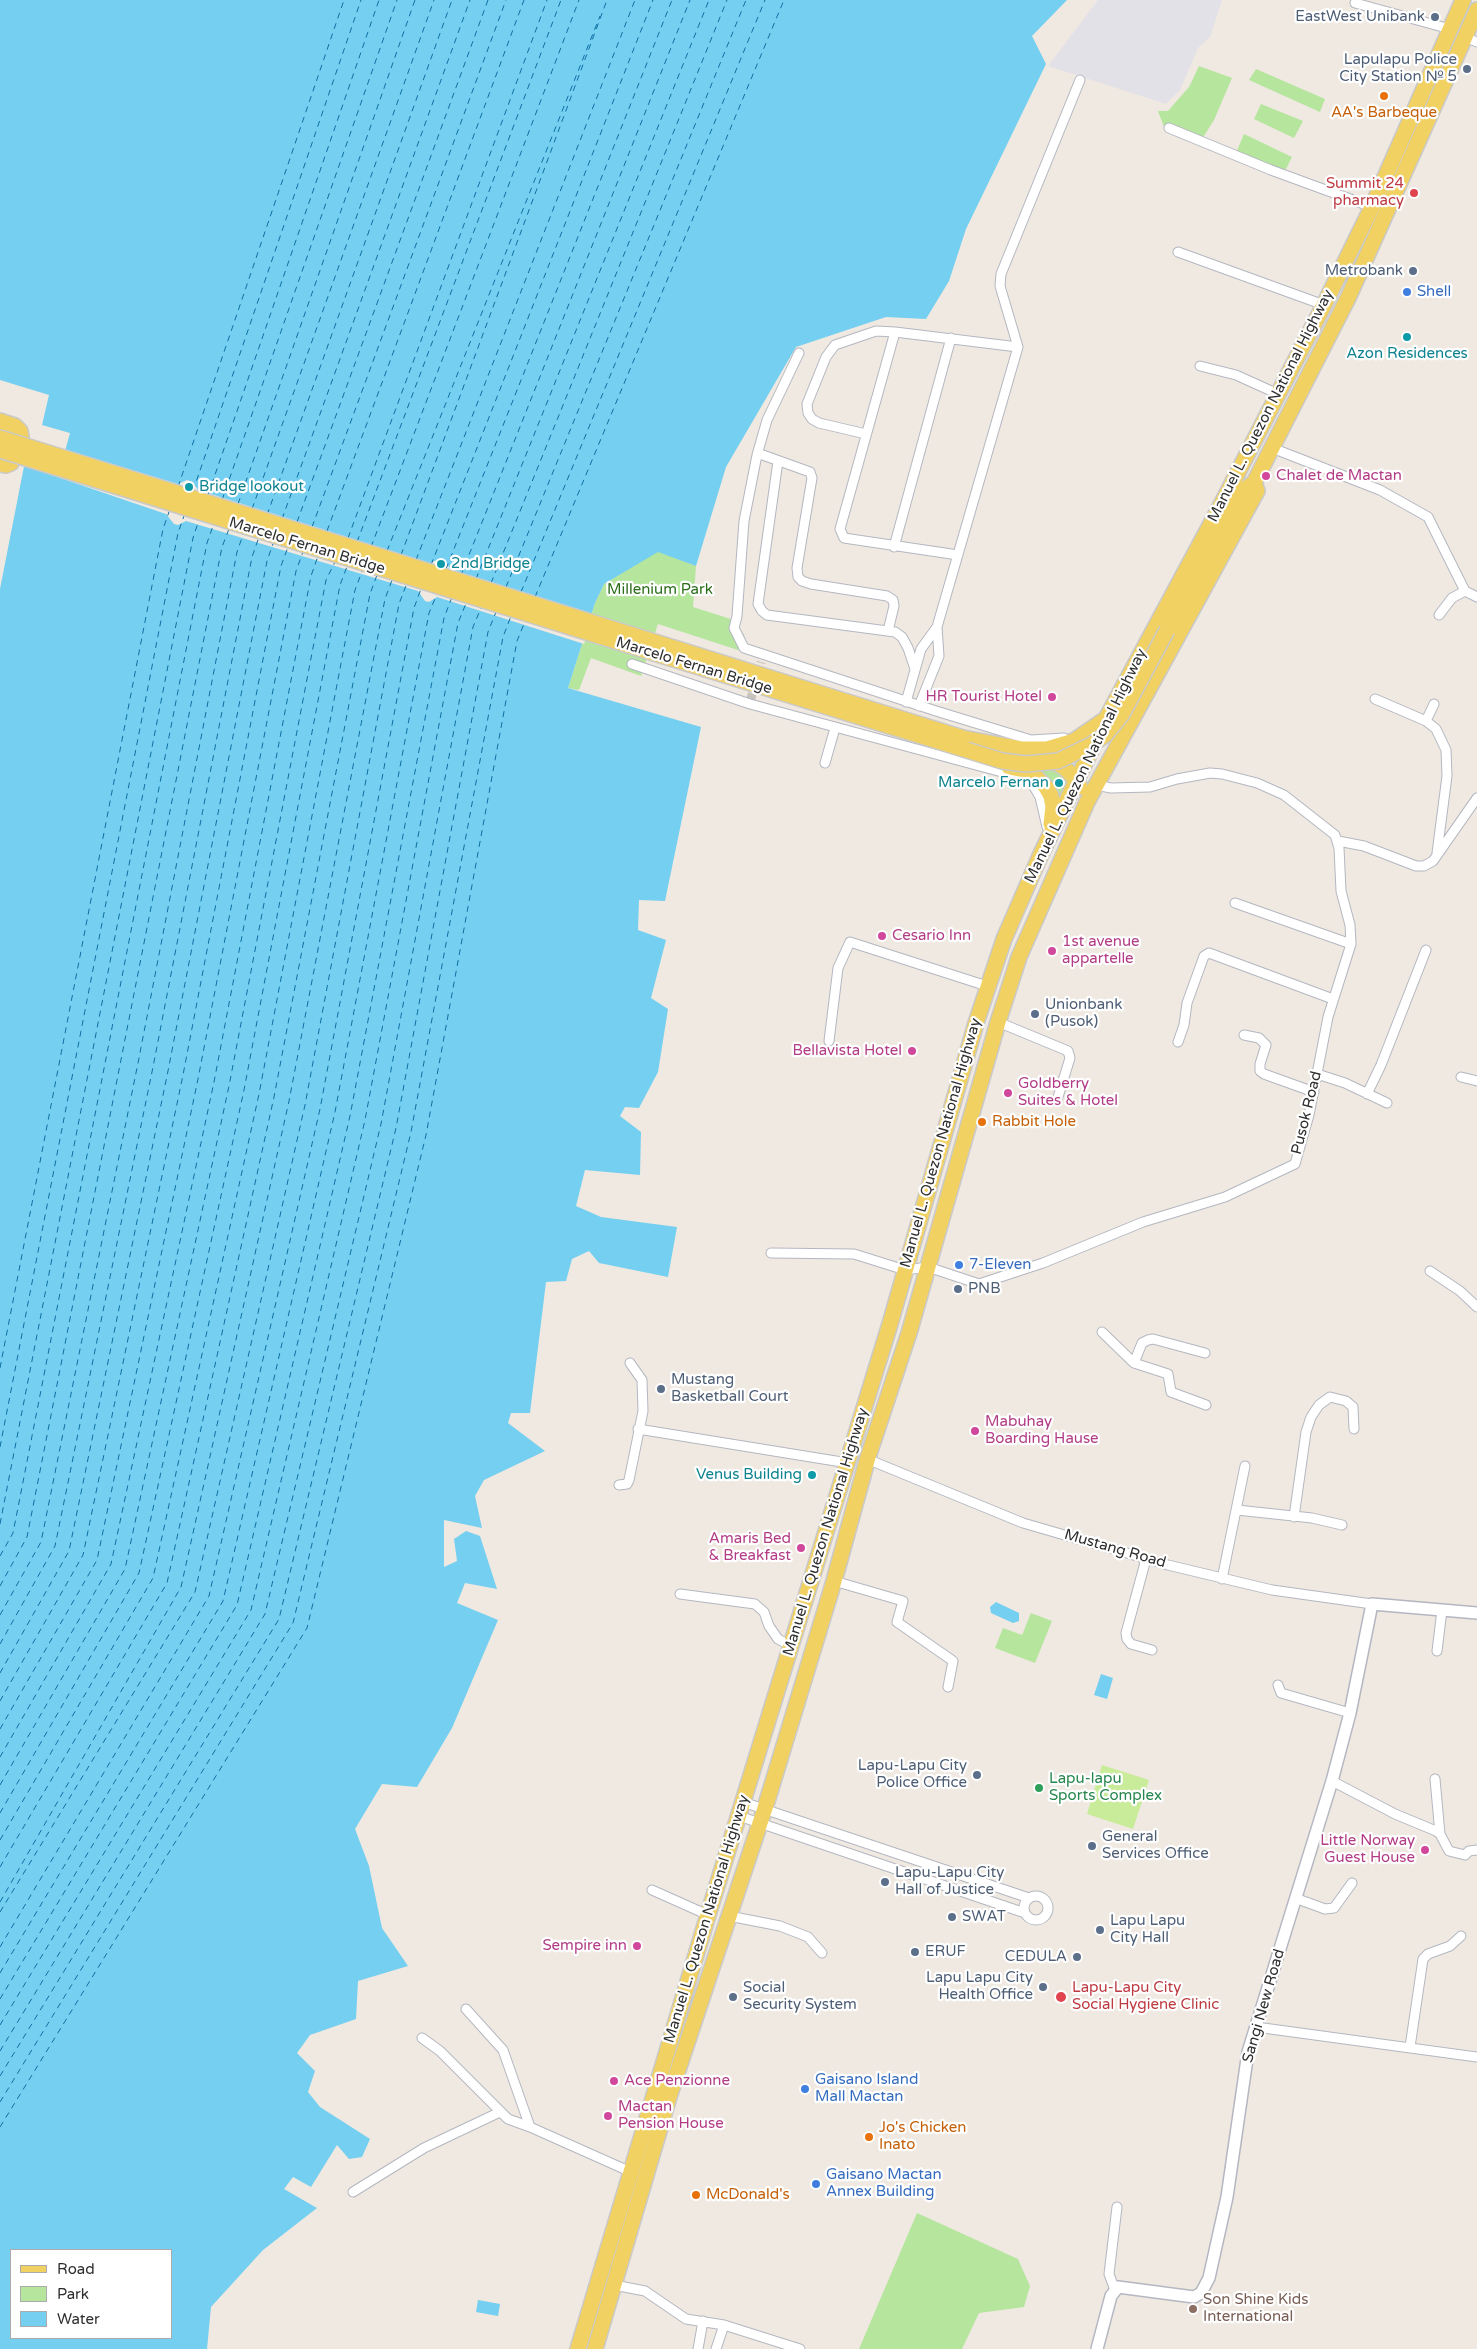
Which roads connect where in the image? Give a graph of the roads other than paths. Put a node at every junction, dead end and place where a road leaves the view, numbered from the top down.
1 (1463, 0) edge
2 (1355, 4) dead end
3 (1477, 10) edge
4 (1450, 29) junction
5 (1471, 39) edge
6 (1080, 80) dead end
7 (1169, 128) dead end
8 (1372, 207) junction
9 (1178, 252) dead end
10 (1324, 305) junction
11 (894, 332) junction
12 (951, 338) junction
13 (1018, 347) junction
14 (799, 353) dead end
15 (1200, 366) dead end
16 (1278, 394) junction
17 (0, 421) edge
18 (866, 434) junction
19 (0, 438) edge
20 (1272, 448) junction
21 (0, 450) edge
22 (760, 454) dead end
23 (778, 461) junction
24 (0, 464) edge
25 (1254, 483) junction
26 (894, 547) junction
27 (958, 555) junction
28 (1465, 591) junction
29 (1477, 598) edge
30 (1439, 615) dead end
31 (937, 627) junction
32 (888, 631) junction
33 (684, 663) junction
34 (632, 664) dead end
35 (915, 669) junction
36 (1132, 670) junction
37 (1375, 699) dead end
38 (906, 702) junction
39 (1434, 704) dead end
40 (919, 706) junction
41 (1106, 719) junction
42 (1426, 721) junction
43 (835, 728) junction
44 (1022, 749) junction
45 (825, 763) dead end
46 (1076, 780) junction
47 (1096, 785) junction
48 (1477, 798) edge
49 (1087, 802) junction
50 (1049, 838) junction
51 (1338, 841) junction
52 (1437, 853) junction
53 (1235, 903) dead end
54 (1009, 928) junction
55 (1028, 934) junction
56 (1351, 944) junction
57 (1426, 950) dead end
58 (987, 986) junction
59 (1333, 999) junction
60 (998, 1022) junction
61 (1244, 1035) dead end
62 (828, 1041) dead end
63 (1178, 1042) dead end
64 (1317, 1074) junction
65 (1461, 1078) dead end
66 (1477, 1081) edge
67 (1314, 1092) junction
68 (1367, 1094) junction
69 (1058, 1097) dead end
70 (1386, 1103) dead end
71 (771, 1253) dead end
72 (928, 1267) junction
73 (905, 1270) junction
74 (1430, 1271) dead end
75 (1477, 1307) edge
76 (1102, 1332) dead end
77 (1204, 1353) dead end
78 (630, 1363) dead end
79 (1134, 1363) junction
80 (1206, 1405) dead end
81 (638, 1429) junction
82 (1354, 1429) dead end
83 (868, 1459) junction
84 (848, 1463) junction
85 (1245, 1466) dead end
86 (619, 1485) dead end
87 (1237, 1510) junction
88 (1294, 1517) junction
89 (1342, 1525) dead end
90 (1146, 1558) junction
91 (1222, 1579) junction
92 (834, 1580) junction
93 (680, 1594) dead end
94 (1372, 1604) junction
95 (1442, 1610) junction
96 (1477, 1613) edge
97 (791, 1646) junction
98 (1152, 1650) dead end
99 (1437, 1651) dead end
100 (1278, 1685) dead end
101 (948, 1687) dead end
102 (1350, 1713) junction
103 (1435, 1779) dead end
104 (1332, 1781) junction
105 (741, 1809) junction
106 (762, 1815) junction
107 (1440, 1834) junction
108 (1477, 1850) edge
109 (924, 1862) junction
110 (921, 1876) junction
111 (1352, 1883) dead end
112 (652, 1890) dead end
113 (1030, 1898) junction
114 (1295, 1898) junction
115 (1025, 1913) junction
116 (708, 1915) junction
117 (729, 1916) junction
118 (1461, 1936) dead end
119 (822, 1953) dead end
120 (466, 2009) dead end
121 (1256, 2028) junction
122 (422, 2038) dead end
123 (1410, 2046) junction
124 (1477, 2057) edge
125 (500, 2112) junction
126 (530, 2127) junction
127 (631, 2172) junction
128 (353, 2192) dead end
129 (1117, 2207) dead end
130 (604, 2262) junction
131 (619, 2265) junction
132 (614, 2285) junction
133 (1114, 2290) junction
134 (703, 2321) junction
135 (724, 2325) junction
136 (578, 2349) edge
137 (595, 2349) edge
138 (698, 2349) edge
139 (716, 2349) edge
140 (800, 2349) edge
141 (1097, 2349) edge

1 - 4 main road, Manuel L. Quezon National Highway
2 - 4 street
3 - 5 main road, Manuel L. Quezon National Highway
4 - 8 main road, Manuel L. Quezon National Highway
5 - 20 main road, Manuel L. Quezon National Highway
6 - 13 street
7 - 8 street
8 - 10 main road, Manuel L. Quezon National Highway
9 - 10 street
10 - 16 main road, Manuel L. Quezon National Highway
11 - 12 street
11 - 18 street
11 - 18 street
12 - 13 street
12 - 26 street
13 - 27 street
14 - 38 street
15 - 16 street
16 - 36 main road, Manuel L. Quezon National Highway
17 - 24 main road
18 - 26 street
19 - 44 main road, Marcelo Fernan Bridge, bridge
20 - 25 main road, Manuel L. Quezon National Highway
20 - 28 street
21 - 33 main road, Marcelo Fernan Bridge, bridge
22 - 23 street
23 - 32 street
23 - 32 street
25 - 33 main road, Marcelo Fernan Bridge, bridge
25 - 47 main road, Manuel L. Quezon National Highway
26 - 27 street
27 - 31 street
28 - 29 street
28 - 30 street
31 - 35 street
31 - 40 street
32 - 35 street
33 - 50 main road, bridge
34 - 43 street
35 - 38 street
36 - 40 street
36 - 41 main road, Manuel L. Quezon National Highway
37 - 42 street
38 - 40 street
39 - 42 street
41 - 44 main road, Marcelo Fernan Bridge
41 - 46 main road, Manuel L. Quezon National Highway
42 - 52 street
43 - 45 street
43 - 50 street
44 - 46 main road
46 - 49 main road
46 - 50 main road, Manuel L. Quezon National Highway
47 - 49 main road, Manuel L. Quezon National Highway
47 - 51 street
48 - 52 street
49 - 55 main road, Manuel L. Quezon National Highway
50 - 54 main road, Manuel L. Quezon National Highway
51 - 52 street
51 - 56 street, Pusok Road
53 - 56 street
54 - 55 main road
54 - 58 main road, Manuel L. Quezon National Highway
55 - 60 main road, Manuel L. Quezon National Highway
56 - 59 street, Pusok Road
57 - 68 street
58 - 62 street
58 - 73 main road, Manuel L. Quezon National Highway
59 - 63 street
59 - 64 street, Pusok Road
60 - 69 street
60 - 72 main road, Manuel L. Quezon National Highway
61 - 67 street
64 - 67 street, Pusok Road
64 - 68 street
65 - 66 street
67 - 72 street, Pusok Road
68 - 70 street
71 - 73 street, Pusok Road
72 - 73 street, Pusok Road
72 - 83 main road, Manuel L. Quezon National Highway
73 - 84 main road, Manuel L. Quezon National Highway
74 - 75 street
76 - 79 street
77 - 79 street
78 - 81 street
79 - 80 street
81 - 84 street
81 - 86 street
82 - 88 street
83 - 90 street, Mustang Road
83 - 92 main road, Manuel L. Quezon National Highway
84 - 97 main road, Manuel L. Quezon National Highway
85 - 87 street
87 - 88 street
87 - 91 street
88 - 89 street
90 - 91 street, Mustang Road
90 - 98 street
91 - 94 street, Mustang Road
92 - 101 street
92 - 106 main road, Manuel L. Quezon National Highway
93 - 97 street
94 - 95 street
94 - 102 street, Sangi New Road
95 - 96 street
95 - 99 street
97 - 105 main road, Manuel L. Quezon National Highway
100 - 102 street
102 - 104 street, Sangi New Road
103 - 107 street
104 - 107 street
104 - 114 street, Sangi New Road
105 - 106 street
105 - 106 street
105 - 116 main road, Manuel L. Quezon National Highway
106 - 109 street
106 - 110 street
106 - 117 main road, Manuel L. Quezon National Highway
107 - 108 street
109 - 110 street
109 - 113 street
110 - 115 street
111 - 114 street
112 - 116 street
113 - 115 street
113 - 115 street
114 - 121 street, Sangi New Road
116 - 127 main road, Manuel L. Quezon National Highway
117 - 119 street
117 - 131 main road, Manuel L. Quezon National Highway
118 - 123 street
120 - 126 street
121 - 123 street
121 - 133 street, Sangi New Road
122 - 125 street
123 - 124 street
125 - 126 street
125 - 128 street
126 - 127 street
127 - 130 main road, Manuel L. Quezon National Highway
129 - 133 street
130 - 131 main road
130 - 136 main road, Manuel L. Quezon National Highway
131 - 132 main road, Manuel L. Quezon National Highway
132 - 134 street
132 - 137 main road, Manuel L. Quezon National Highway
133 - 141 street
134 - 135 street
134 - 138 street
135 - 139 street
135 - 140 street

